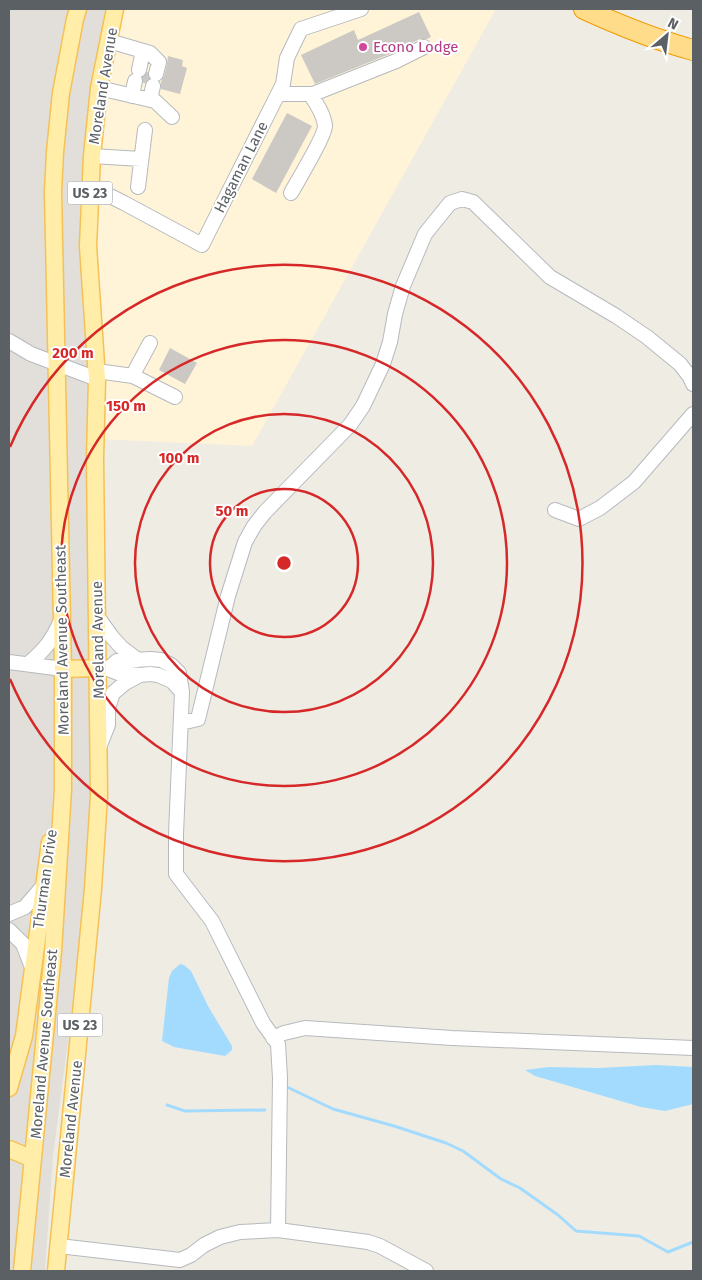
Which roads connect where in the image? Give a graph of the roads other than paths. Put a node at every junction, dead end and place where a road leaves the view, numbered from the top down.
1 (78, 9) edge
2 (116, 9) edge
3 (361, 9) edge
4 (584, 9) edge
5 (109, 41) junction
6 (424, 47) dead end
7 (693, 50) edge
8 (99, 88) junction
9 (278, 94) junction
10 (310, 94) junction
11 (141, 98) junction
12 (172, 117) dead end
13 (145, 130) dead end
14 (92, 156) junction
15 (141, 159) junction
16 (90, 186) junction
17 (138, 187) dead end
18 (291, 193) dead end
19 (9, 341) edge
20 (150, 343) dead end
21 (56, 363) junction
22 (97, 375) junction
23 (133, 376) junction
24 (693, 384) edge
25 (175, 397) dead end
26 (693, 414) edge
27 (555, 510) dead end
28 (97, 616) junction
29 (62, 617) junction
30 (144, 659) junction
31 (9, 662) edge
32 (28, 664) junction
33 (103, 668) junction
34 (63, 669) junction
35 (145, 674) junction
36 (182, 692) junction
37 (181, 723) junction
38 (99, 748) junction
39 (63, 789) junction
40 (44, 885) junction
41 (9, 914) edge
42 (9, 930) edge
43 (33, 970) junction
44 (273, 1038) junction
45 (693, 1048) edge
46 (9, 1088) edge
47 (9, 1149) edge
48 (33, 1159) junction
49 (278, 1230) junction
50 (59, 1246) junction
51 (22, 1271) edge
52 (56, 1271) edge
53 (426, 1271) edge

1 - 21 main road, Moreland Avenue Southeast / US 23
2 - 5 main road, Moreland Avenue / US 23
3 - 9 street, Hagaman Lane
4 - 7 highway
5 - 8 main road, Moreland Avenue / US 23
5 - 11 street
6 - 10 street
8 - 11 street
8 - 14 main road, Moreland Avenue / US 23
9 - 10 street
9 - 16 street, Hagaman Lane
10 - 18 street
11 - 12 street
13 - 15 street
14 - 15 street
14 - 16 main road, Moreland Avenue / US 23
15 - 17 street
16 - 22 main road, Moreland Avenue / US 23
19 - 21 street
20 - 23 street
21 - 22 street
21 - 29 main road, Moreland Avenue Southeast / US 23
22 - 23 street
22 - 28 main road, Moreland Avenue / US 23
23 - 25 street
24 - 37 street
26 - 27 street
28 - 30 street
28 - 33 main road, Moreland Avenue / US 23
29 - 32 street
29 - 34 main road, Moreland Avenue Southeast / US 23
30 - 33 street
30 - 36 street
31 - 32 street
32 - 34 street
33 - 34 main road
33 - 35 street
33 - 38 main road, Moreland Avenue / US 23
34 - 39 main road, Moreland Avenue Southeast / US 23
35 - 36 street
35 - 38 street
36 - 37 street
37 - 44 street
38 - 50 main road, Moreland Avenue / US 23
39 - 40 main road, Thurman Drive
39 - 48 main road, Moreland Avenue Southeast / US 23
40 - 41 street
40 - 43 main road, Thurman Drive
42 - 43 street
43 - 46 main road, Thurman Drive
44 - 45 street
44 - 49 street
47 - 48 main road
48 - 51 main road, Moreland Avenue Southeast / US 23
49 - 50 street
49 - 53 street
50 - 52 main road, Moreland Avenue / US 23

